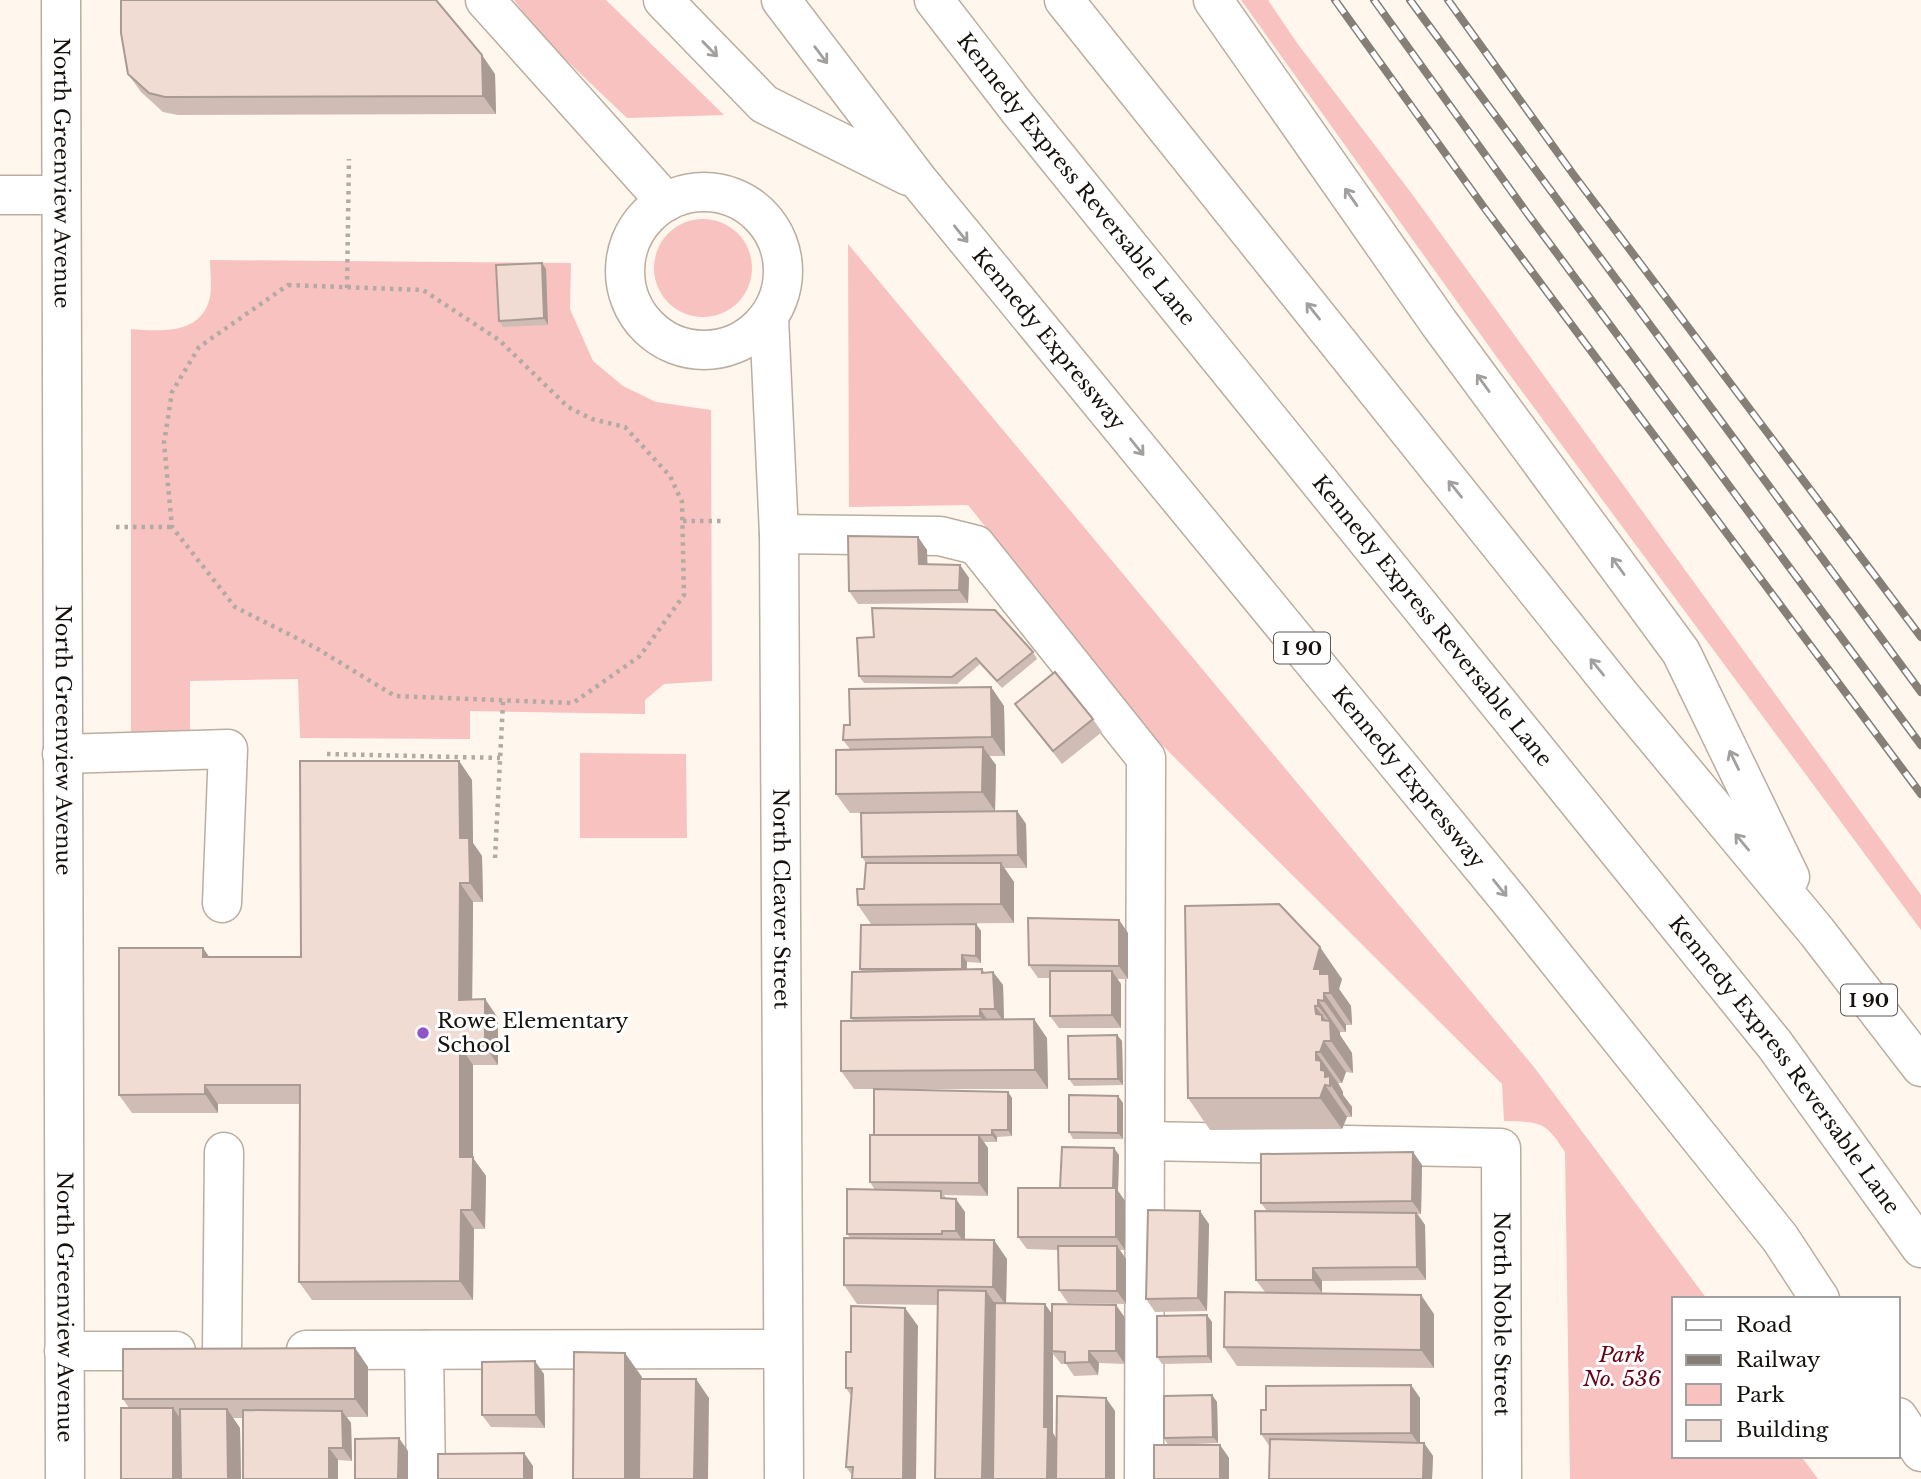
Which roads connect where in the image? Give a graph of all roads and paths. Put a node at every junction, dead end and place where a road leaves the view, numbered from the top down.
1 (61, 0) edge
2 (485, 0) edge
3 (663, 0) edge
4 (781, 0) edge
5 (934, 0) edge
6 (1064, 0) edge
7 (1213, 0) edge
8 (349, 159) dead end
9 (918, 180) junction
10 (0, 195) edge
11 (59, 195) junction
12 (666, 202) junction
13 (348, 288) junction
14 (769, 318) junction
15 (683, 521) junction
16 (725, 521) dead end
17 (116, 527) dead end
18 (173, 527) junction
19 (779, 534) junction
20 (503, 702) junction
21 (62, 754) junction
22 (327, 754) dead end
23 (500, 758) junction
24 (495, 858) dead end
25 (222, 904) dead end
26 (1817, 932) junction
27 (1921, 1067) edge
28 (1145, 1141) junction
29 (225, 1152) dead end
30 (1921, 1248) edge
31 (1819, 1297) edge
32 (783, 1349) junction
33 (222, 1350) junction
34 (424, 1350) junction
35 (64, 1351) junction
36 (1900, 1420) edge
37 (1921, 1452) edge
38 (65, 1479) edge
39 (426, 1479) edge
40 (784, 1479) edge
41 (1144, 1479) edge
42 (1502, 1479) edge

1 - 11 main road, North Greenview Avenue
2 - 12 main road
3 -> 9 main road
4 -> 9 main road, Kennedy Expressway / I 90
5 - 30 main road, Kennedy Express Reversable Lane
26 -> 6 main road, I 90
26 -> 7 main road
8 - 13 path
9 -> 31 main road, Kennedy Expressway / I 90
10 - 11 main road
11 - 21 main road, North Greenview Avenue
12 - 14 main road, North Cleaver Street
12 - 14 main road, North Cleaver Street
13 - 15 path
13 - 18 path
14 - 19 main road, North Cleaver Street
15 - 16 path
15 - 20 path
17 - 18 path
18 - 20 path
19 - 28 main road
19 - 32 main road, North Cleaver Street
20 - 23 path
21 - 25 main road
21 - 35 main road, North Greenview Avenue
22 - 23 path
23 - 24 path
26 - 27 main road, I 90
28 - 41 main road
28 - 42 main road, North Noble Street
29 - 33 main road
32 - 34 main road
32 - 40 main road, North Cleaver Street
33 - 34 main road
33 - 35 main road
34 - 39 main road
35 - 38 main road, North Greenview Avenue
36 - 37 main road

